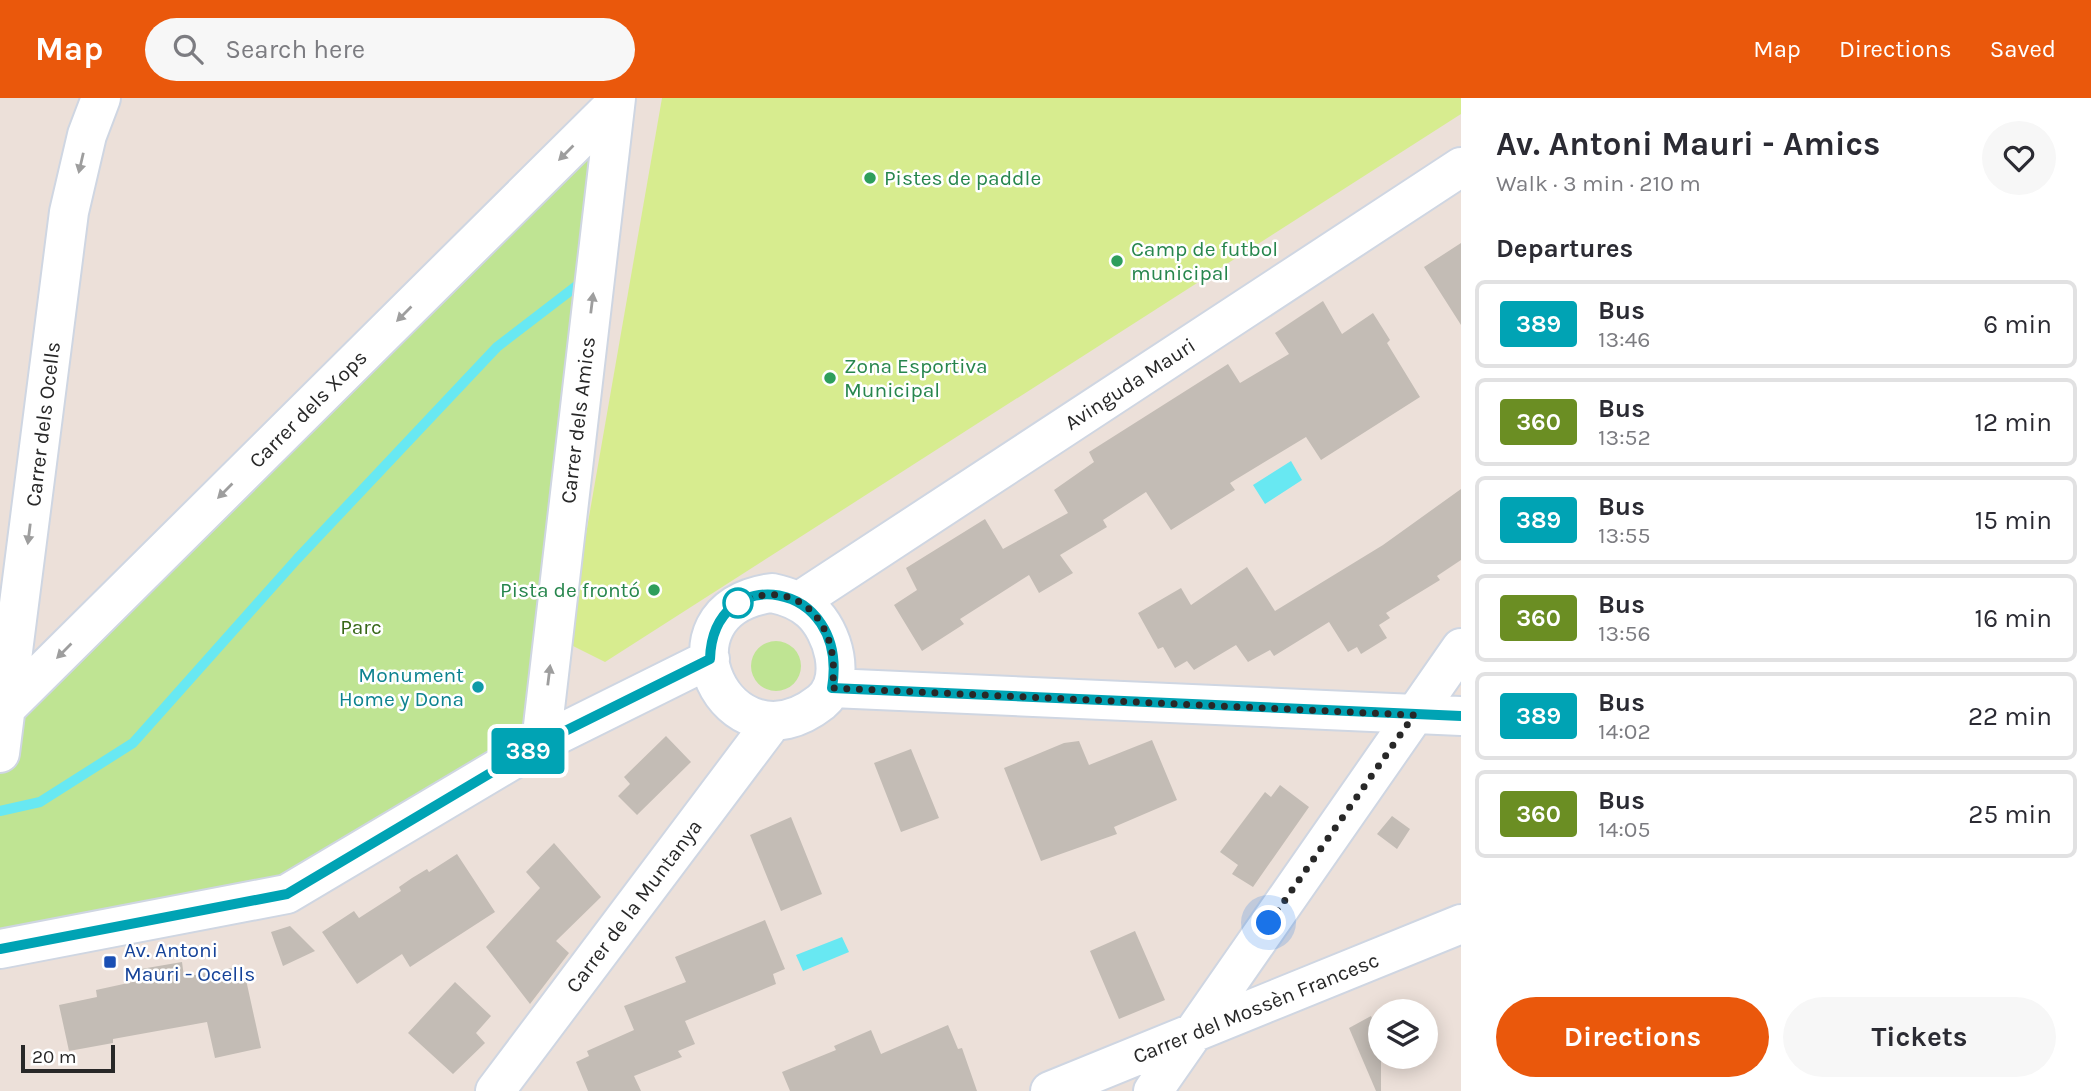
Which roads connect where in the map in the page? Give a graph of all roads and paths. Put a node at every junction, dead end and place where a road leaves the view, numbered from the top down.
1 (101, 98) edge
2 (615, 102) edge
3 (1461, 167) edge
4 (798, 602) junction
5 (1461, 648) edge
6 (710, 659) junction
7 (832, 688) junction
8 (3, 709) edge
9 (1414, 715) junction
10 (1461, 716) edge
11 (772, 721) junction
12 (541, 743) junction
13 (0, 753) edge
14 (1461, 924) edge
15 (0, 949) edge
16 (1191, 1036) junction
17 (495, 1091) edge
18 (1050, 1091) edge
19 (1153, 1091) edge

1 -> 8 street, Carrer dels Ocells
2 -> 8 street, Carrer dels Xops
12 -> 2 street, Carrer dels Amics
3 - 4 street, Avinguda Mauri
4 - 6 street
4 - 7 street
5 - 9 street
6 - 11 street
6 - 12 street
7 - 9 street
7 - 11 street
8 - 13 street, Carrer dels Ocells
9 - 10 street
9 - 16 street
11 - 17 street, Carrer de la Muntanya
12 - 15 street
14 - 16 street, Carrer del Mossèn Francesc
16 - 18 street, Carrer del Mossèn Francesc
16 - 19 street

